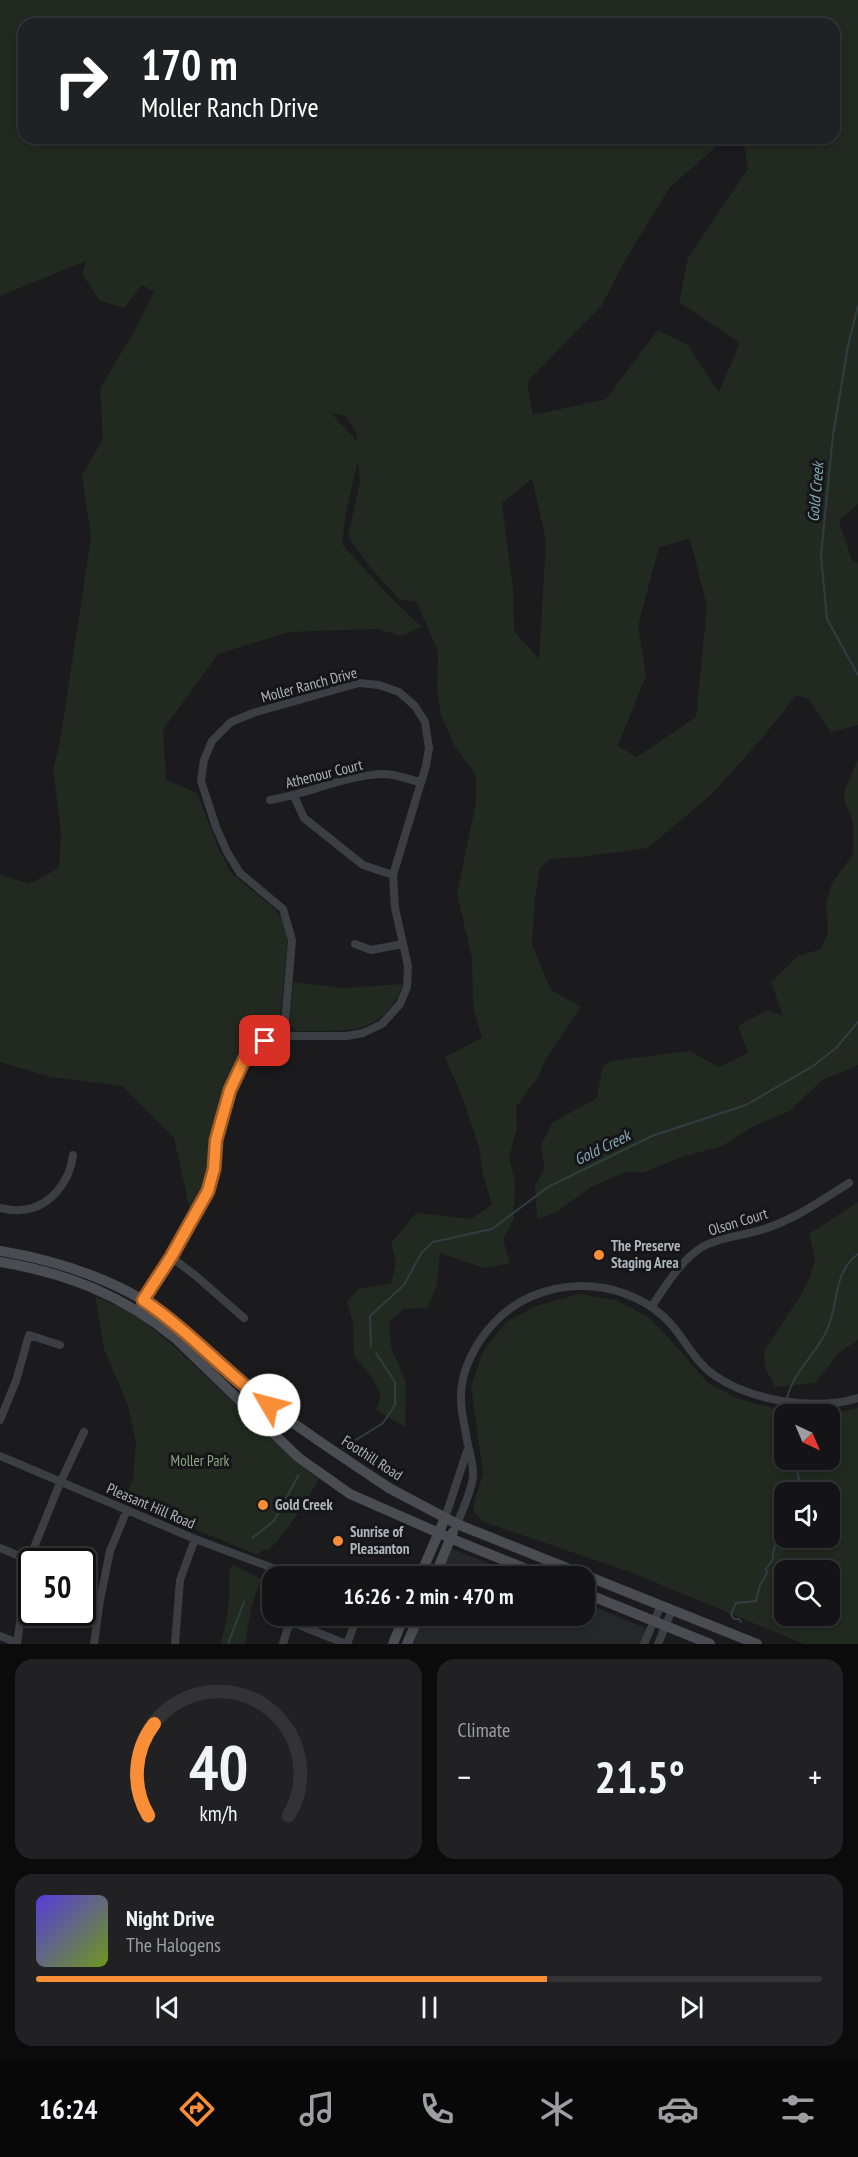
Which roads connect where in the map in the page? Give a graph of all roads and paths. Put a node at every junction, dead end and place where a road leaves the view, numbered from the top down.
1 (420, 782) junction
2 (294, 796) junction
3 (270, 800) dead end
4 (393, 875) junction
5 (355, 944) dead end
6 (403, 945) junction
7 (284, 1036) junction
8 (73, 1155) dead end
9 (849, 1183) dead end
10 (0, 1208) edge
11 (0, 1251) edge
12 (171, 1257) junction
13 (0, 1262) edge
14 (140, 1305) junction
15 (651, 1307) junction
16 (244, 1318) dead end
17 (60, 1345) dead end
18 (858, 1398) edge
19 (0, 1420) edge
20 (84, 1432) dead end
21 (468, 1447) junction
22 (0, 1456) edge
23 (60, 1483) junction
24 (127, 1510) junction
25 (444, 1518) junction
26 (457, 1524) junction
27 (438, 1533) junction
28 (195, 1539) junction
29 (451, 1539) junction
30 (0, 1548) edge
31 (34, 1548) edge
32 (18, 1555) edge
33 (267, 1566) edge
34 (424, 1566) edge
35 (439, 1566) edge
36 (519, 1566) edge
37 (595, 1597) edge
38 (660, 1605) junction
39 (672, 1610) junction
40 (654, 1621) junction
41 (19, 1626) edge
42 (354, 1626) edge
43 (400, 1626) edge
44 (415, 1626) edge
45 (665, 1626) junction
46 (0, 1636) edge
47 (17, 1643) edge
48 (94, 1644) edge
49 (175, 1644) edge
50 (283, 1644) edge
51 (346, 1644) edge
52 (393, 1644) edge
53 (407, 1644) edge
54 (644, 1644) edge
55 (658, 1644) edge
56 (710, 1644) edge
57 (757, 1644) edge

1 - 2 street, Athenour Court
1 - 4 street, Moller Ranch Drive
1 - 7 street, Moller Ranch Drive
2 - 3 street, Athenour Court
2 - 4 street
4 - 6 street, Moller Ranch Drive
5 - 6 street
6 - 7 street, Moller Ranch Drive
7 - 12 street, Moller Ranch Drive
8 - 10 street
9 - 15 street, Olson Court
11 - 14 main road, Foothill Road
12 - 14 street, Moller Ranch Drive
12 - 16 street
13 - 14 main road, Foothill Road
14 - 25 main road, Foothill Road
14 - 27 main road, Foothill Road
15 - 18 street
15 - 21 street
17 - 19 street
20 - 23 street
21 - 25 street
21 - 26 street
22 - 23 street, Pleasant Hill Road
23 - 24 street, Pleasant Hill Road
23 - 31 street
24 - 28 street, Pleasant Hill Road
24 - 48 street
25 - 26 main road, Foothill Road
25 - 27 main road
26 - 29 main road
26 - 38 main road, Foothill Road
27 - 29 main road, Foothill Road
27 - 34 main road
28 - 33 street, Pleasant Hill Road
28 - 49 street
29 - 35 main road
29 - 36 main road, Foothill Road
30 - 32 street
37 - 40 main road
38 - 39 main road, Foothill Road
38 - 40 street
39 - 45 street
39 - 57 main road, Foothill Road
40 - 45 main road
40 - 54 street
41 - 47 street
42 - 51 street
43 - 52 main road
44 - 53 main road
45 - 55 street
45 - 56 main road
46 - 47 street
50 - 51 street

